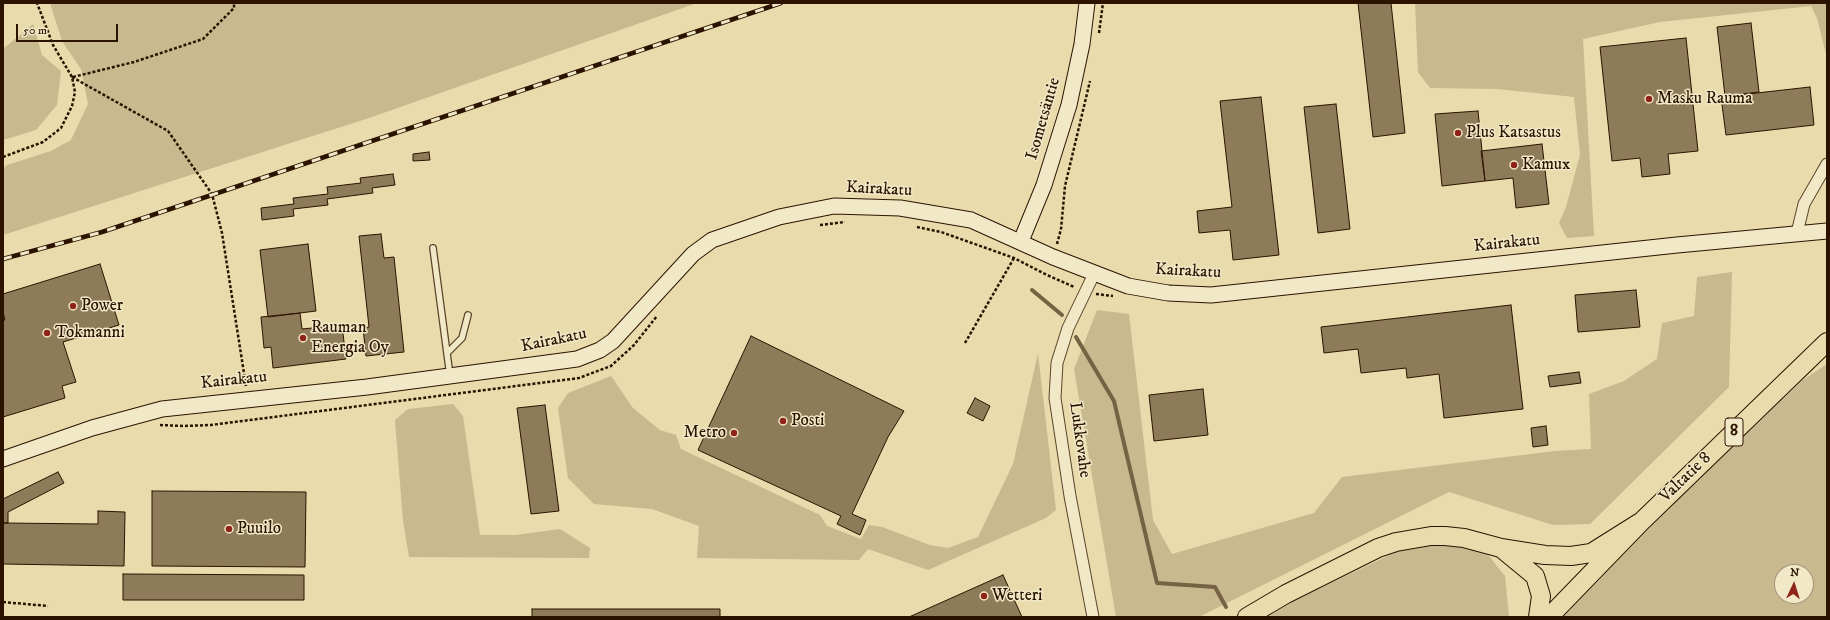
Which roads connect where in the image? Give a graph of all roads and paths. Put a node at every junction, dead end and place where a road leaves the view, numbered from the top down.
1 (37, 3) edge
2 (234, 3) edge
3 (1087, 3) edge
4 (1103, 3) edge
5 (1098, 36) dead end
6 (1091, 75) dead end
7 (72, 77) junction
8 (3, 157) edge
9 (1827, 164) edge
10 (852, 221) dead end
11 (815, 225) dead end
12 (910, 225) dead end
13 (1827, 231) edge
14 (1797, 233) junction
15 (1021, 241) junction
16 (433, 248) dead end
17 (1053, 257) junction
18 (1014, 258) junction
19 (1045, 274) junction
20 (1094, 274) junction
21 (1086, 292) junction
22 (1121, 298) dead end
23 (659, 313) dead end
24 (468, 315) dead end
25 (1827, 342) edge
26 (965, 343) dead end
27 (447, 353) junction
28 (450, 376) junction
29 (248, 398) junction
30 (156, 425) dead end
31 (3, 460) edge
32 (1642, 521) junction
33 (1501, 548) junction
34 (3, 602) edge
35 (48, 606) dead end
36 (1093, 617) edge
37 (1247, 617) edge
38 (1538, 617) edge
39 (1549, 617) edge

1 - 7 path
2 - 7 path
3 - 15 main road, Isometsäntie
4 - 5 path
6 - 17 path
7 - 8 path
7 - 29 path
9 - 14 street
10 - 11 path
12 - 18 path
13 - 14 main road, Kairakatu
14 - 20 main road, Kairakatu
15 - 17 main road, Kairakatu
15 - 28 main road, Kairakatu
16 - 27 lane
17 - 19 path
17 - 20 main road, Kairakatu
18 - 19 path
18 - 26 path
19 - 21 path
20 - 21 street, Lukkovahe
21 - 22 path
21 - 36 street, Lukkovahe
23 - 30 path
24 - 27 lane
25 - 32 highway, Valtatie 8 / 8
27 - 28 lane
28 - 29 main road, Kairakatu
29 - 31 main road, Kairakatu
32 - 33 highway
32 - 39 highway, Valtatie 8 / 8
33 - 37 highway
33 - 38 highway
34 - 35 path

